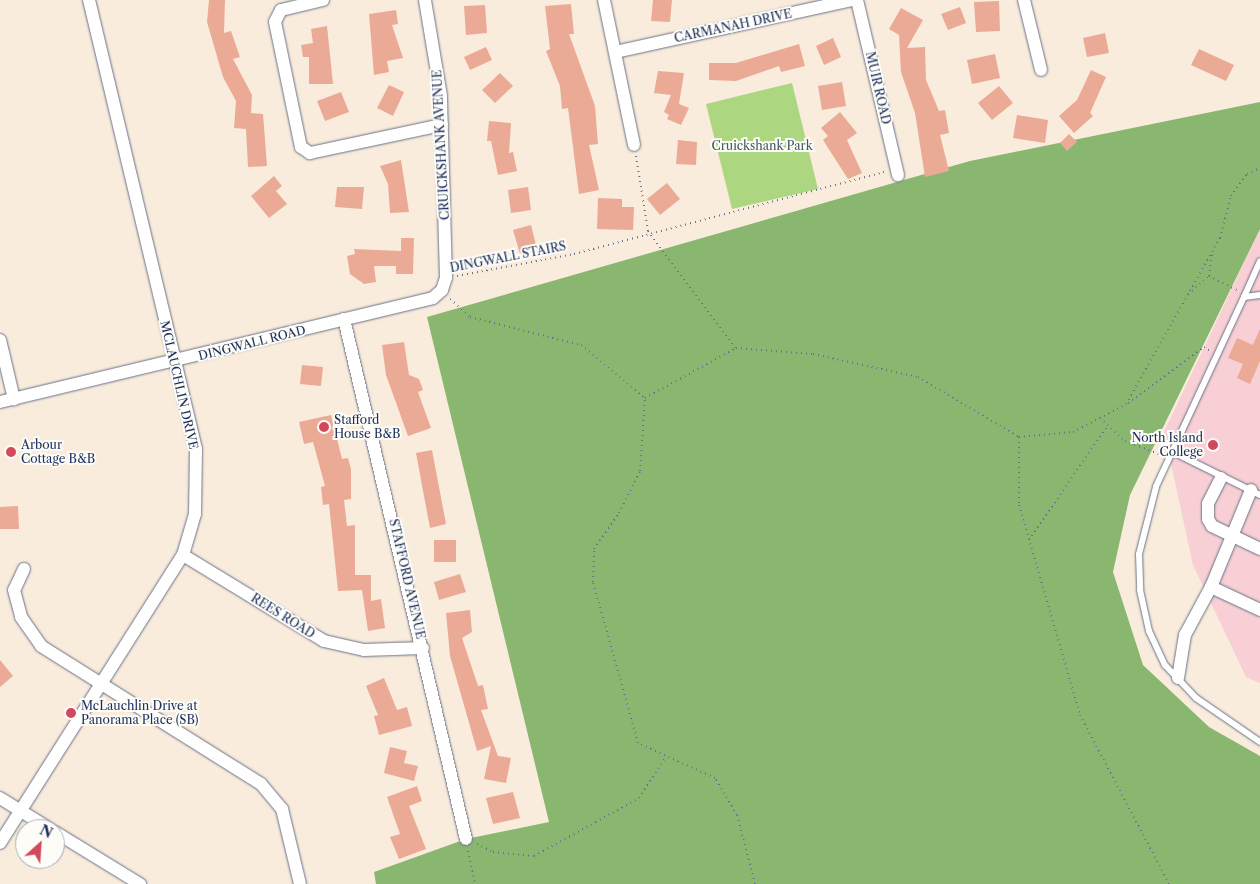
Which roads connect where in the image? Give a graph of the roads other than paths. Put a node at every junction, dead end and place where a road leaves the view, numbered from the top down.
1 (89, 0) edge
2 (323, 0) edge
3 (425, 0) edge
4 (604, 0) edge
5 (852, 0) edge
6 (857, 0) edge
7 (1024, 0) edge
8 (615, 52) junction
9 (1041, 70) dead end
10 (442, 124) junction
11 (634, 145) road end
12 (897, 172) road end
13 (1260, 262) edge
14 (444, 284) joint
15 (1260, 295) edge
16 (1244, 297) junction
17 (344, 319) junction
18 (0, 340) edge
19 (174, 363) junction
20 (14, 399) junction
21 (0, 402) edge
22 (1171, 456) junction
23 (1221, 478) junction
24 (1255, 493) edge
25 (1232, 537) junction
26 (1260, 549) edge
27 (183, 555) junction
28 (24, 569) dead end
29 (1211, 587) junction
30 (1260, 610) edge
31 (423, 648) junction
32 (1178, 678) junction
33 (101, 684) junction
34 (1260, 742) edge
35 (0, 798) edge
36 (21, 811) junction
37 (34, 819) edge
38 (65, 838) edge
39 (466, 839) road end
40 (0, 843) edge
41 (140, 884) edge
42 (300, 884) edge

1 - 19 street, MCLAUCHLIN DRIVE
2 - 10 street
3 - 10 street, CRUICKSHANK AVENUE
4 - 8 street
5 - 8 street, CARMANAH DRIVE
6 - 12 street, MUIR ROAD
7 - 9 street
8 - 11 street
10 - 14 street, CRUICKSHANK AVENUE
13 - 16 lane
14 - 17 street, DINGWALL ROAD
15 - 16 lane
16 - 22 lane
17 - 19 street, DINGWALL ROAD
17 - 31 street, STAFFORD AVENUE
18 - 20 street
19 - 20 street, DINGWALL ROAD
19 - 27 street, MCLAUCHLIN DRIVE
20 - 21 street, DINGWALL ROAD
22 - 23 lane
22 - 32 lane
23 - 24 lane
23 - 25 street
24 - 25 street
25 - 26 street
25 - 29 street
27 - 31 street, REES ROAD
27 - 33 street, MCLAUCHLIN DRIVE
28 - 33 street
29 - 30 street
29 - 32 street
31 - 39 street, STAFFORD AVENUE
32 - 34 lane
33 - 36 street, MCLAUCHLIN DRIVE
33 - 42 street
35 - 36 street
36 - 37 street
36 - 40 street, MCLAUCHLIN DRIVE
38 - 41 street

